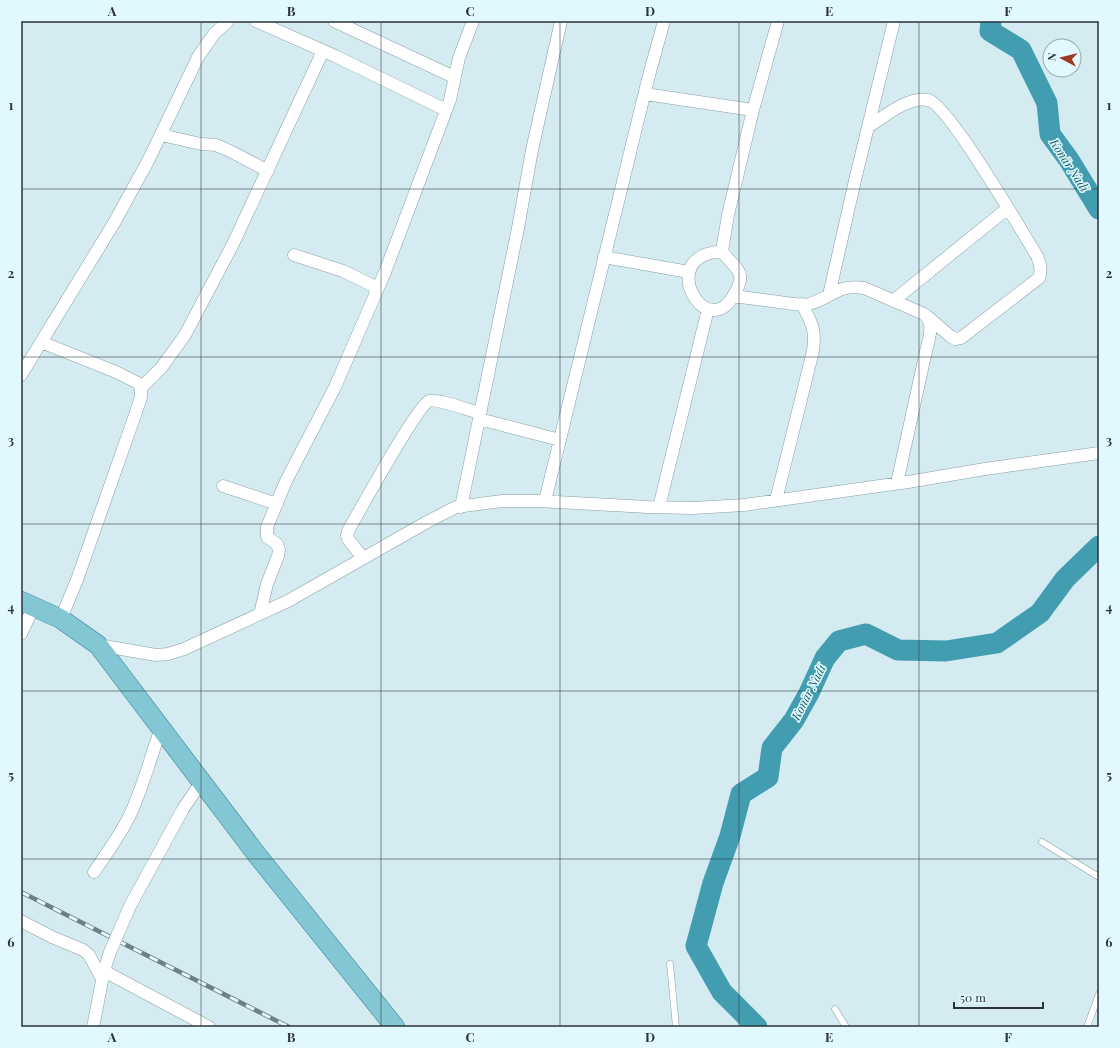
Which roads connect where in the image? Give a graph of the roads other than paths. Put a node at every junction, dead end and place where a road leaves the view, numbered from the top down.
1 (228, 21) edge
2 (256, 21) edge
3 (334, 21) edge
4 (473, 21) edge
5 (561, 21) edge
6 (664, 21) edge
7 (778, 21) edge
8 (894, 21) edge
9 (323, 51) junction
10 (454, 77) junction
11 (645, 94) junction
12 (446, 110) junction
13 (753, 110) junction
14 (868, 127) junction
15 (161, 135) junction
16 (268, 171) junction
17 (1008, 208) junction
18 (722, 251) junction
19 (294, 255) dead end
20 (604, 257) junction
21 (689, 272) junction
22 (378, 288) junction
23 (829, 294) junction
24 (733, 296) junction
25 (893, 301) junction
26 (802, 304) junction
27 (708, 310) junction
28 (928, 317) junction
29 (42, 342) junction
30 (21, 375) edge
31 (141, 388) junction
32 (479, 416) junction
33 (560, 440) junction
34 (1099, 453) edge
35 (897, 483) junction
36 (223, 486) dead end
37 (776, 500) junction
38 (545, 501) junction
39 (277, 504) junction
40 (461, 507) junction
41 (659, 507) junction
42 (364, 558) junction
43 (27, 604) edge
44 (260, 614) junction
45 (62, 619) junction
46 (21, 634) edge
47 (98, 645) junction
48 (161, 728) junction
49 (202, 781) junction
50 (1042, 842) dead end
51 (94, 872) dead end
52 (1099, 877) edge
53 (21, 921) edge
54 (670, 964) dead end
55 (103, 975) junction
56 (1099, 994) edge
57 (835, 1009) dead end
58 (93, 1027) edge
59 (209, 1027) edge
60 (395, 1027) edge
61 (676, 1027) edge
62 (846, 1027) edge
63 (1087, 1027) edge

1 - 15 street
2 - 9 street
3 - 10 street
4 - 10 street
5 - 32 street
6 - 11 street
7 - 13 street
8 - 14 street
9 - 12 street
9 - 16 street
10 - 12 street
11 - 13 street
11 - 20 street
12 - 22 street
13 - 18 street
14 - 17 street
14 - 23 street
15 - 16 street
15 - 29 street
16 - 31 street
17 - 25 street
17 - 28 street
18 - 21 street
18 - 24 street
19 - 22 street
20 - 21 street
20 - 33 street
21 - 27 street
22 - 39 street
23 - 25 street
23 - 26 street
24 - 26 street
24 - 27 street
25 - 28 street
26 - 37 street
27 - 41 street
28 - 35 street
29 - 30 street
29 - 31 street
31 - 45 street
32 - 33 street
32 - 40 street
32 - 42 street
33 - 38 street
34 - 35 street
35 - 37 street
36 - 39 street
37 - 41 street
38 - 40 street
38 - 41 street
39 - 44 street
40 - 42 street
42 - 44 street
43 - 45 main road
43 - 46 street
44 - 47 street
45 - 47 main road
47 - 48 main road
48 - 49 main road
48 - 51 street
49 - 55 street, bridge
49 - 60 main road
50 - 52 lane
53 - 55 street
54 - 61 lane
55 - 58 street
55 - 59 street
56 - 63 lane
57 - 62 lane

